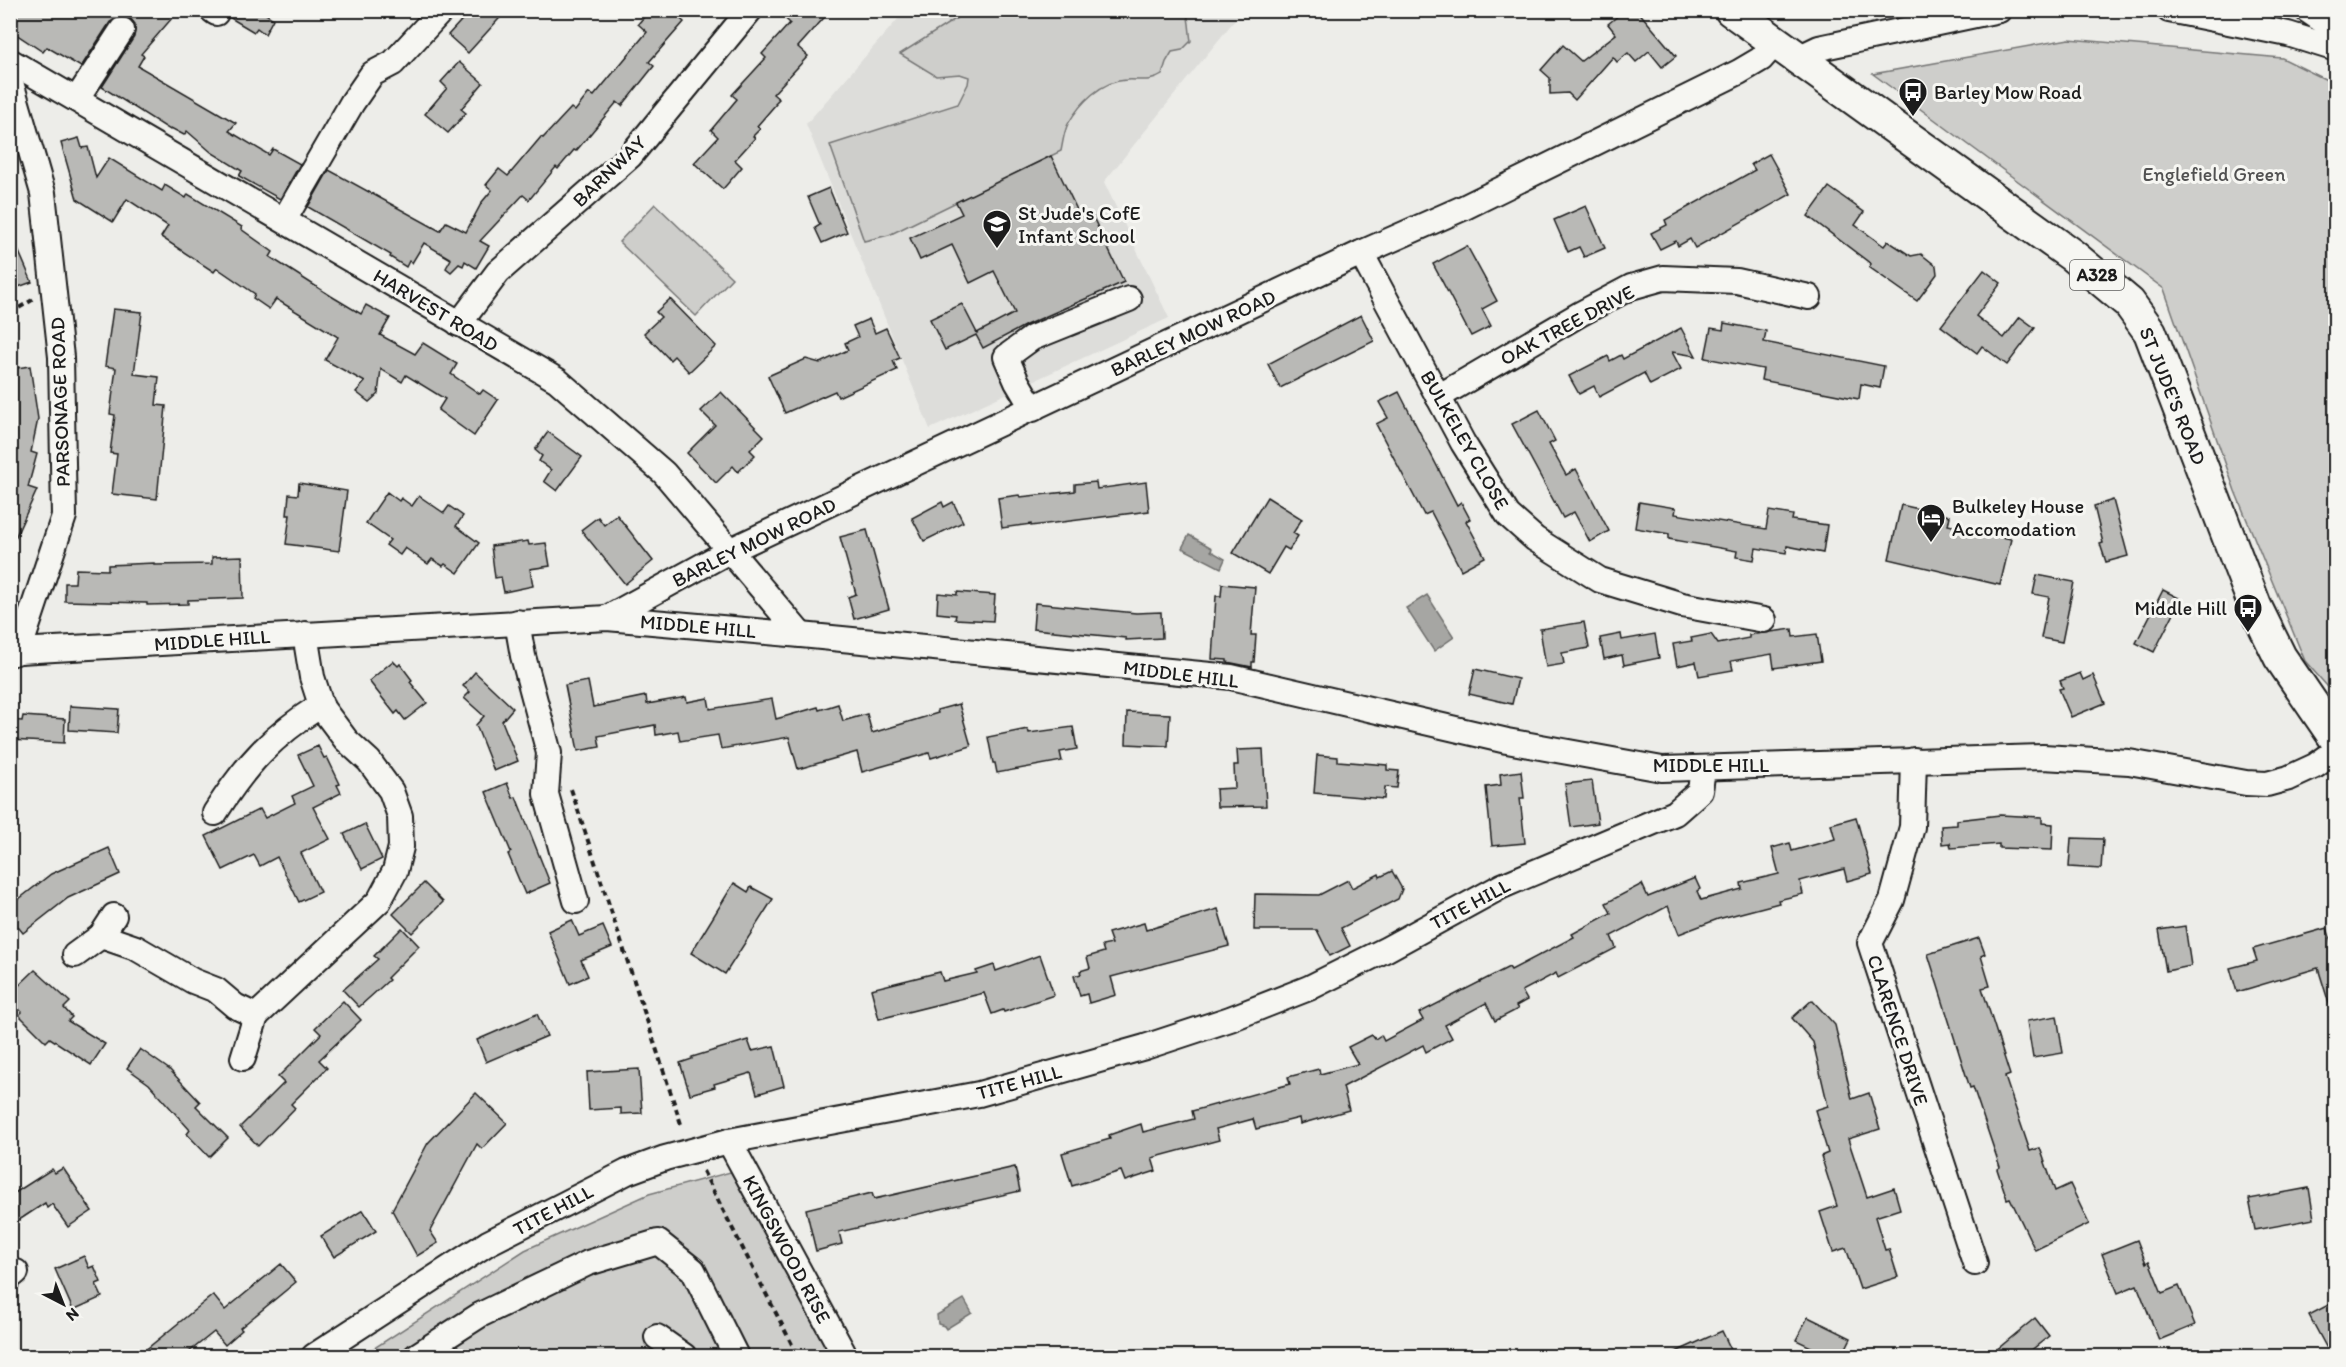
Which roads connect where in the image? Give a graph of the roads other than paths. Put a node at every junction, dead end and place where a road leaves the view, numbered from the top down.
1 (442, 10) edge
2 (750, 10) edge
3 (1731, 10) edge
4 (1999, 10) edge
5 (2169, 10) edge
6 (2307, 10) edge
7 (122, 30) dead end
8 (2336, 38) edge
9 (2336, 49) edge
10 (1785, 51) junction
11 (10, 62) edge
12 (10, 80) edge
13 (77, 99) junction
14 (284, 220) junction
15 (1361, 253) junction
16 (1809, 297) dead end
17 (1129, 299) dead end
18 (459, 324) junction
19 (1438, 397) junction
20 (1033, 409) junction
21 (729, 551) junction
22 (607, 618) junction
23 (1764, 620) dead end
24 (517, 622) junction
25 (305, 634) junction
26 (801, 634) junction
27 (15, 653) edge
28 (321, 705) junction
29 (2336, 739) edge
30 (2336, 751) edge
31 (1914, 760) junction
32 (1703, 768) junction
33 (215, 813) dead end
34 (576, 901) dead end
35 (75, 955) dead end
36 (256, 1016) junction
37 (243, 1058) dead end
38 (729, 1141) junction
39 (1975, 1263) dead end
40 (657, 1337) dead end
41 (314, 1356) edge
42 (416, 1356) edge
43 (684, 1356) edge
44 (736, 1356) edge
45 (845, 1356) edge

1 - 14 street
2 - 18 street, BARNWAY
3 - 10 main road, ST JUDE'S ROAD / A328
4 - 10 street, BARLEY MOW ROAD
5 - 9 street
6 - 8 street
7 - 13 street
10 - 15 street, BARLEY MOW ROAD
10 - 29 main road, ST JUDE'S ROAD / A328
11 - 13 street, HARVEST ROAD
12 - 27 street, PARSONAGE ROAD
13 - 14 street, HARVEST ROAD
14 - 18 street, HARVEST ROAD
15 - 19 street, BULKELEY CLOSE
15 - 20 street, BARLEY MOW ROAD
16 - 19 street, OAK TREE DRIVE
17 - 20 street
18 - 21 street, HARVEST ROAD
19 - 23 street, BULKELEY CLOSE
20 - 21 street, BARLEY MOW ROAD
21 - 22 street, BARLEY MOW ROAD
21 - 26 street, HARVEST ROAD
22 - 24 street, MIDDLE HILL
22 - 26 street, MIDDLE HILL
24 - 25 street, MIDDLE HILL
24 - 34 street
25 - 27 street, MIDDLE HILL
25 - 28 street
26 - 32 street, MIDDLE HILL
28 - 33 street
28 - 36 street
30 - 31 street, MIDDLE HILL
31 - 32 street, MIDDLE HILL
31 - 39 street, CLARENCE DRIVE
32 - 38 street, TITE HILL
35 - 36 street
36 - 37 street
38 - 41 street, TITE HILL
38 - 45 street, KINGSWOOD RISE
40 - 43 street
42 - 44 street

